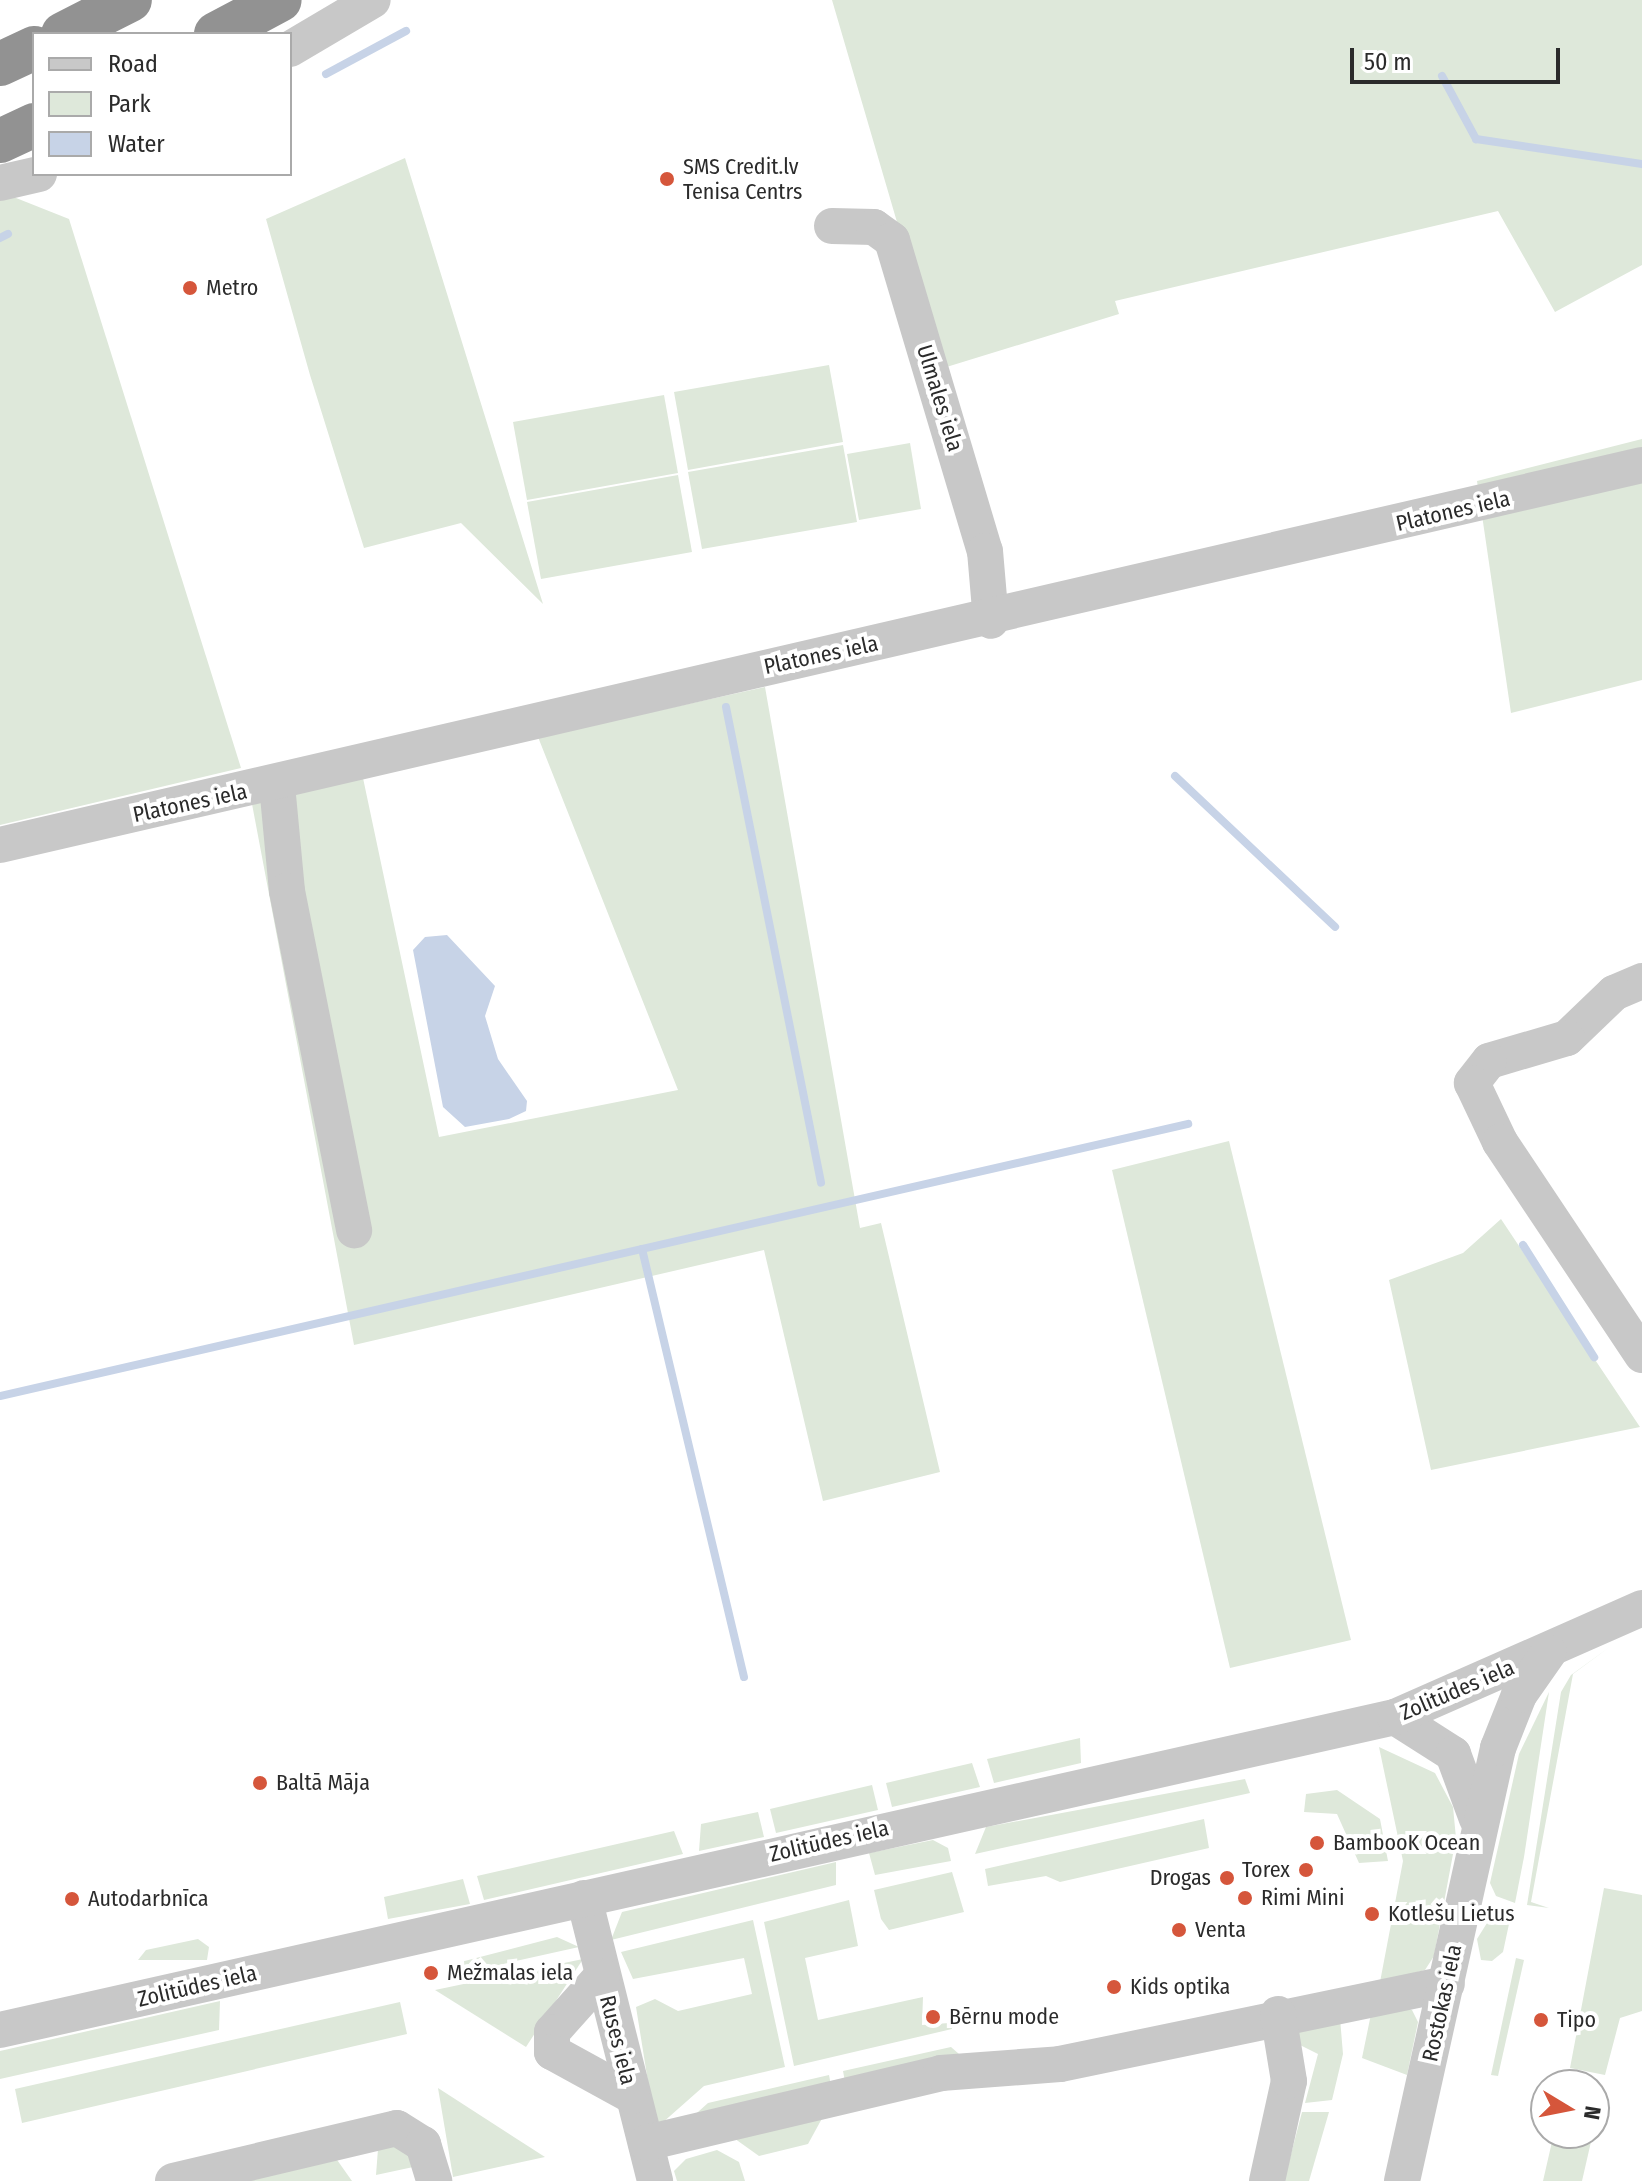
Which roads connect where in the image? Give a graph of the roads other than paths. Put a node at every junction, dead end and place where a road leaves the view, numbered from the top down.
1 (130, 0) edge
2 (280, 0) edge
3 (373, 0) edge
4 (67, 32) edge
5 (220, 32) edge
6 (292, 48) edge
7 (32, 49) edge
8 (0, 64) edge
9 (32, 126) edge
10 (0, 141) edge
11 (32, 176) edge
12 (0, 183) edge
13 (832, 226) dead end
14 (1642, 465) edge
15 (991, 621) junction
16 (277, 785) junction
17 (0, 845) edge
18 (1642, 981) edge
19 (354, 1230) dead end
20 (1642, 1355) edge
21 (1642, 1608) edge
22 (1552, 1647) junction
23 (1395, 1717) junction
24 (1478, 1823) junction
25 (584, 1898) junction
26 (602, 1976) junction
27 (1447, 1984) junction
28 (1278, 2014) junction
29 (0, 2030) edge
30 (632, 2096) junction
31 (646, 2143) junction
32 (173, 2181) edge
33 (434, 2181) edge
34 (655, 2181) edge
35 (1267, 2181) edge
36 (1402, 2181) edge

1 - 4 highway
2 - 5 highway
3 - 6 street
7 - 8 highway
9 - 10 highway
11 - 12 street
13 - 15 street, Ulmales iela
14 - 15 street, Platones iela
15 - 16 street, Platones iela
16 - 17 street, Platones iela
16 - 19 street
18 - 20 street
21 - 22 street, Zolitūdes iela
22 - 23 street, Zolitūdes iela
22 - 24 street, Rostokas iela
23 - 24 street, Rostokas iela
23 - 25 street, Zolitūdes iela
24 - 27 street, Rostokas iela
25 - 26 street, Ruses iela
25 - 29 street, Zolitūdes iela
26 - 30 street, Ruses iela
26 - 30 street
27 - 28 street
27 - 36 street, Rostokas iela
28 - 31 street
28 - 35 street
30 - 31 street, Ruses iela
31 - 34 street, Ruses iela
32 - 33 street

